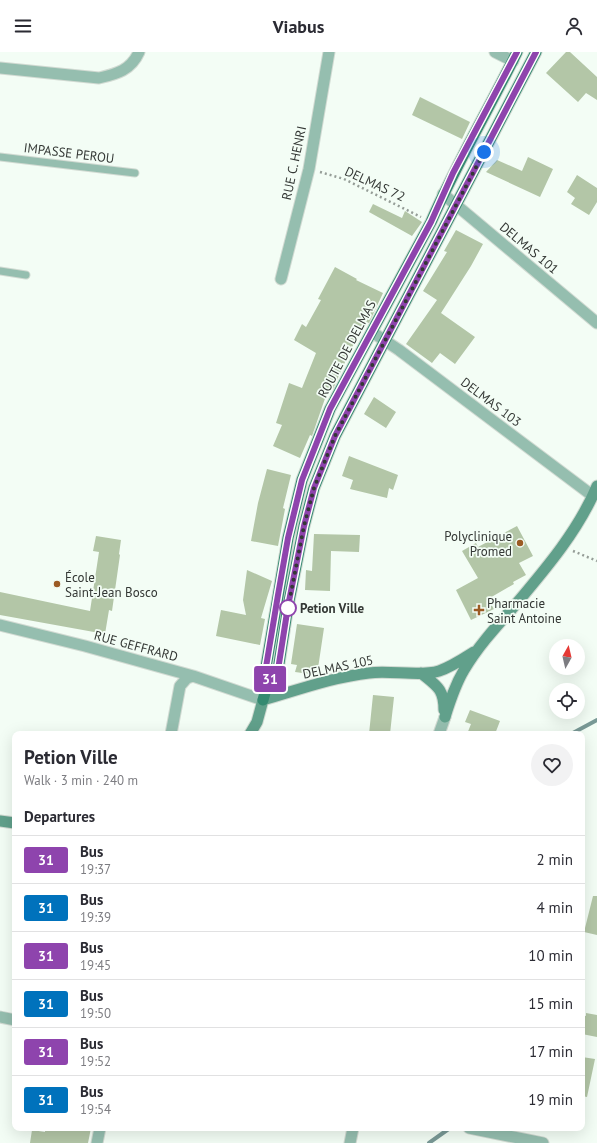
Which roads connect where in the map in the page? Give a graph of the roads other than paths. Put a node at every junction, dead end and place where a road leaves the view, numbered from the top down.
1 (139, 52) edge
2 (329, 52) edge
3 (495, 52) edge
4 (536, 52) edge
5 (515, 56) edge
6 (0, 68) edge
7 (0, 157) edge
8 (135, 173) dead end
9 (443, 194) junction
10 (456, 205) junction
11 (0, 271) edge
12 (26, 275) dead end
13 (281, 279) dead end
14 (597, 323) edge
15 (372, 332) junction
16 (386, 341) junction
17 (595, 491) edge
18 (0, 625) edge
19 (479, 648) junction
20 (421, 673) junction
21 (193, 676) junction
22 (268, 682) junction
23 (263, 700) junction
24 (445, 718) junction
25 (172, 731) edge
26 (252, 731) edge
27 (439, 731) edge
28 (0, 821) edge
29 (12, 823) edge
30 (0, 1017) edge
31 (12, 1019) edge
32 (100, 1131) edge
33 (352, 1131) edge
34 (484, 1131) edge
35 (98, 1143) edge
36 (350, 1143) edge
37 (543, 1143) edge

1 - 6 street
2 - 13 street, RUE C. HENRI
3 - 5 street
4 - 10 main road, ROUTE DE DELMAS
5 - 9 main road, ROUTE DE DELMAS
7 - 8 lane, IMPASSE PEROU
9 - 10 street, DELMAS 101
9 - 15 main road, ROUTE DE DELMAS
10 - 14 street, DELMAS 101
10 - 16 main road, ROUTE DE DELMAS
11 - 12 lane
15 - 16 street, DELMAS 103
15 - 22 main road, ROUTE DE DELMAS
16 - 17 street, DELMAS 103
16 - 22 main road, ROUTE DE DELMAS
17 - 19 main road
18 - 21 street, RUE GEFFRARD
19 - 20 main road, DELMAS 105
19 - 24 main road
20 - 23 main road, DELMAS 105
20 - 24 main road
21 - 23 street, RUE GEFFRARD
21 - 25 street
22 - 23 main road, ROUTE DE DELMAS
23 - 26 main road, ROUTE DE DELMAS
24 - 27 street
28 - 29 main road
30 - 31 street
32 - 35 street
33 - 36 street
34 - 37 street

